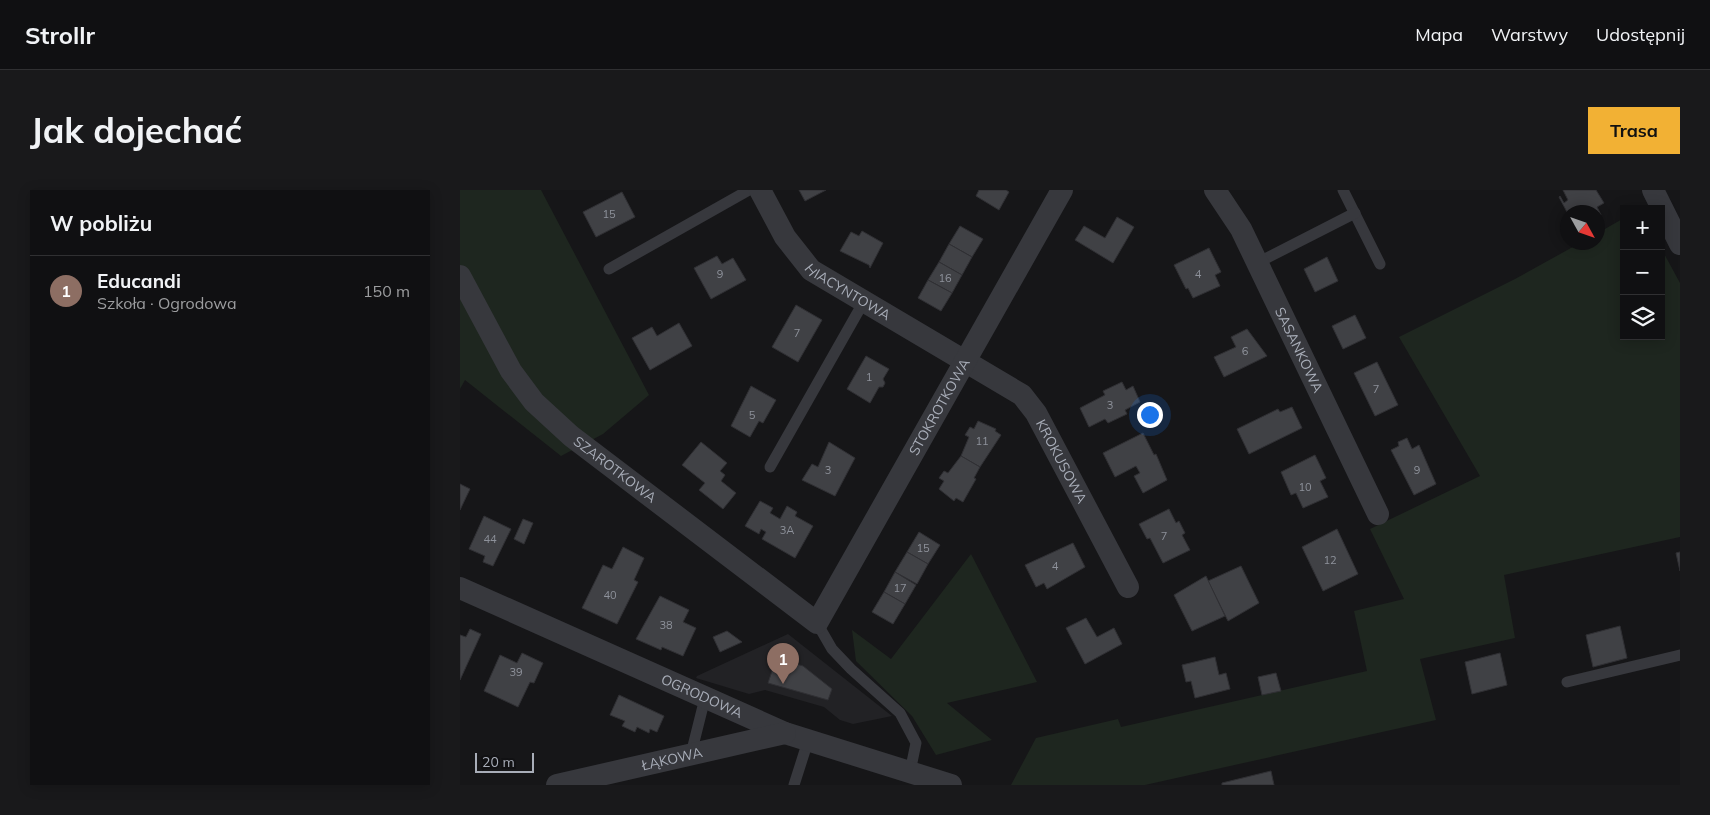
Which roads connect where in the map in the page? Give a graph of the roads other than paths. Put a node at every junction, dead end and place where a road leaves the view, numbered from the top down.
1 (749, 190) edge
2 (760, 190) edge
3 (1062, 190) edge
4 (1215, 190) edge
5 (1344, 190) edge
6 (1652, 190) edge
7 (1355, 213) junction
8 (1680, 244) edge
9 (1257, 262) junction
10 (1380, 264) dead end
11 (609, 268) dead end
12 (460, 276) edge
13 (863, 303) junction
14 (967, 362) junction
15 (770, 467) dead end
16 (1378, 514) dead end
17 (1128, 586) dead end
18 (460, 588) edge
19 (817, 624) junction
20 (1680, 655) edge
21 (1567, 682) dead end
22 (705, 698) junction
23 (786, 733) junction
24 (808, 741) junction
25 (690, 754) junction
26 (910, 772) junction
27 (557, 785) edge
28 (794, 785) edge
29 (950, 785) edge

1 - 11 lane
2 - 13 street, HIACYNTOWA
3 - 14 street, STOKROTKOWA
4 - 9 street, SASANKOWA
5 - 7 lane
6 - 8 street
7 - 9 lane
7 - 10 lane
9 - 16 street, SASANKOWA
12 - 19 street, SZAROTKOWA
13 - 14 street, HIACYNTOWA
13 - 15 lane
14 - 17 street, KROKUSOWA
14 - 19 street, STOKROTKOWA
18 - 22 street, OGRODOWA
19 - 26 lane
20 - 21 lane
22 - 23 street, OGRODOWA
22 - 25 lane
23 - 24 street, OGRODOWA
23 - 25 street, ŁĄKOWA
24 - 26 street, OGRODOWA
24 - 28 lane
25 - 27 street, ŁĄKOWA
26 - 29 street, OGRODOWA

